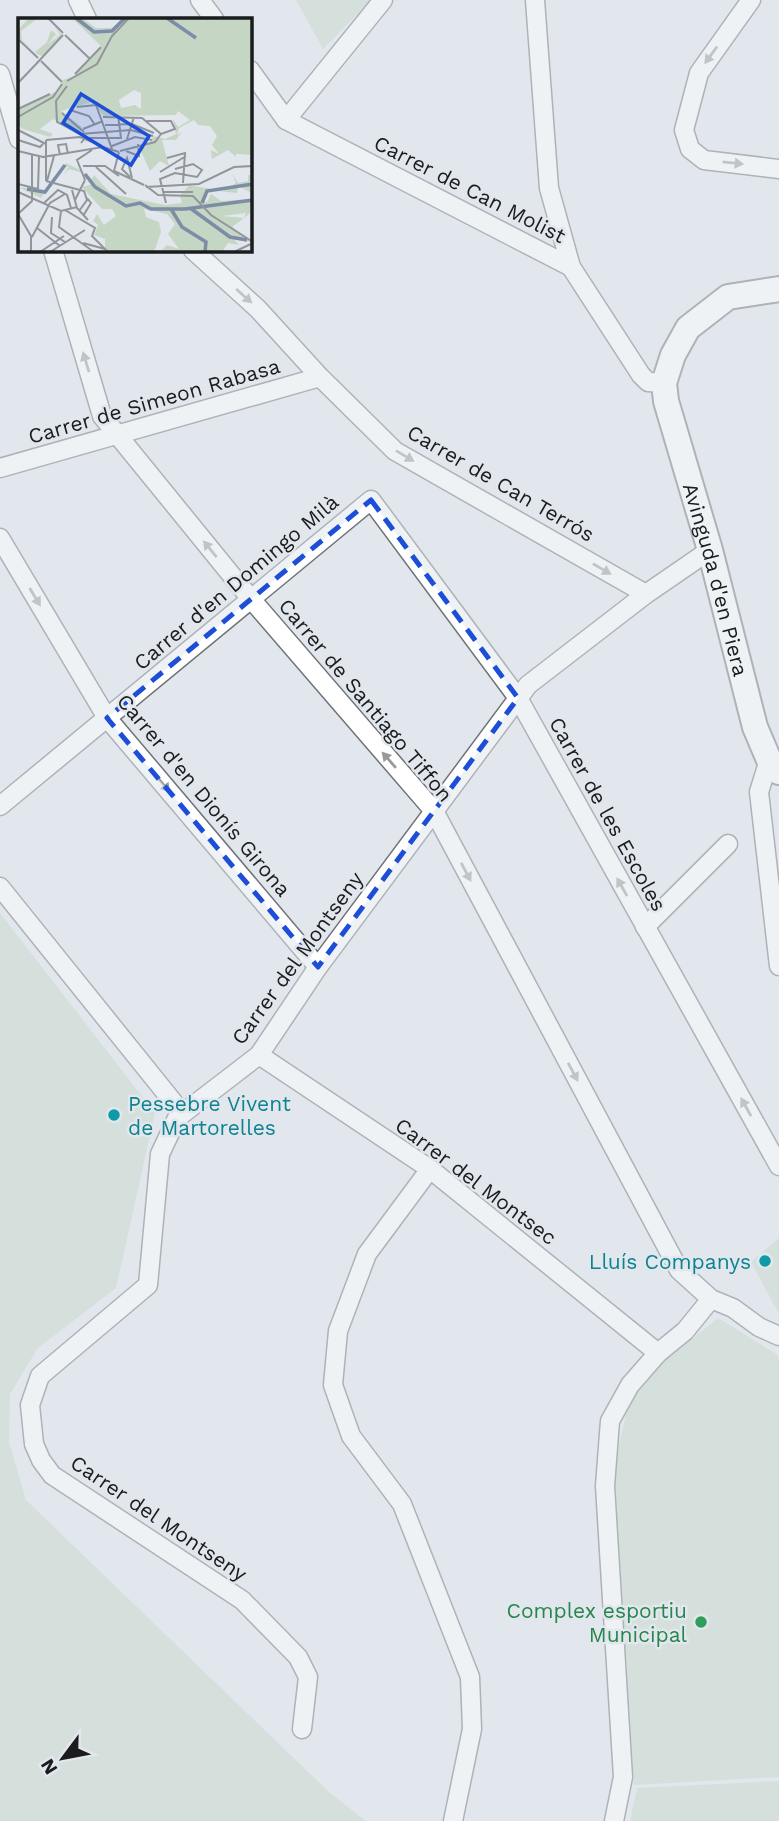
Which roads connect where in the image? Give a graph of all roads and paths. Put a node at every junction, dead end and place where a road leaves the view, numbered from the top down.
1 (78, 0) edge
2 (200, 0) edge
3 (383, 0) edge
4 (535, 0) edge
5 (751, 0) edge
6 (87, 18) edge
7 (213, 18) edge
8 (252, 73) edge
9 (0, 74) edge
10 (286, 120) junction
11 (18, 136) edge
12 (779, 169) edge
13 (54, 252) edge
14 (195, 252) edge
15 (571, 267) junction
16 (779, 289) edge
17 (320, 377) junction
18 (664, 383) junction
19 (117, 436) junction
20 (0, 468) edge
21 (371, 500) joint
22 (0, 538) edge
23 (710, 550) junction
24 (646, 594) junction
25 (251, 599) junction
26 (518, 698) junction
27 (107, 718) junction
28 (774, 766) edge
29 (0, 806) edge
30 (433, 811) junction
31 (728, 844) dead end
32 (0, 887) edge
33 (645, 928) junction
34 (777, 941) edge
35 (779, 966) edge
36 (318, 967) junction
37 (259, 1055) junction
38 (182, 1113) junction
39 (779, 1166) edge
40 (430, 1170) junction
41 (711, 1298) junction
42 (779, 1336) edge
43 (658, 1353) junction
44 (302, 1729) dead end
45 (453, 1821) edge
46 (614, 1821) edge

1 - 6 street
2 - 7 street
3 - 10 street
4 - 15 street
5 -> 12 street
8 - 10 street
9 - 11 street
10 - 15 street, Carrer de Can Molist
19 -> 13 street, Carrer de Santiago Tiffon
14 -> 17 street, Carrer de Can Terrós
15 - 18 street, Carrer de Can Molist
16 - 18 street
17 - 19 street, Carrer de Simeon Rabasa
17 -> 24 street, Carrer de Can Terrós
18 - 23 street, Avinguda d'en Piera
19 - 20 street, Carrer de Simeon Rabasa
25 -> 19 street, Carrer de Santiago Tiffon
21 - 25 street, Carrer d'en Domingo Milà
21 - 26 street, Carrer de les Escoles
22 -> 27 street, Carrer d'en Dionís Girona
23 - 24 street, Carrer del Montseny
23 - 28 street, Avinguda d'en Piera
24 - 26 street, Carrer del Montseny
25 - 27 street, Carrer d'en Domingo Milà
30 -> 25 street, Carrer de Santiago Tiffon
26 - 30 street, Carrer del Montseny
33 -> 26 street, Carrer de les Escoles
27 - 29 street, Carrer d'en Domingo Milà
27 -> 36 street, Carrer d'en Dionís Girona
28 - 34 street
30 - 36 street, Carrer del Montseny
30 -> 41 street, Carrer de Santiago Tiffon
31 - 33 street
32 - 38 street
39 -> 33 street, Carrer de les Escoles
34 - 35 street
36 - 37 street, Carrer del Montseny
37 - 38 street, Carrer del Montseny
37 - 40 street, Carrer del Montsec
38 - 44 street, Carrer del Montseny
40 - 43 street, Carrer del Montsec
40 - 45 street
41 - 42 street, Carrer de Santiago Tiffon
41 - 43 street
43 - 46 street

